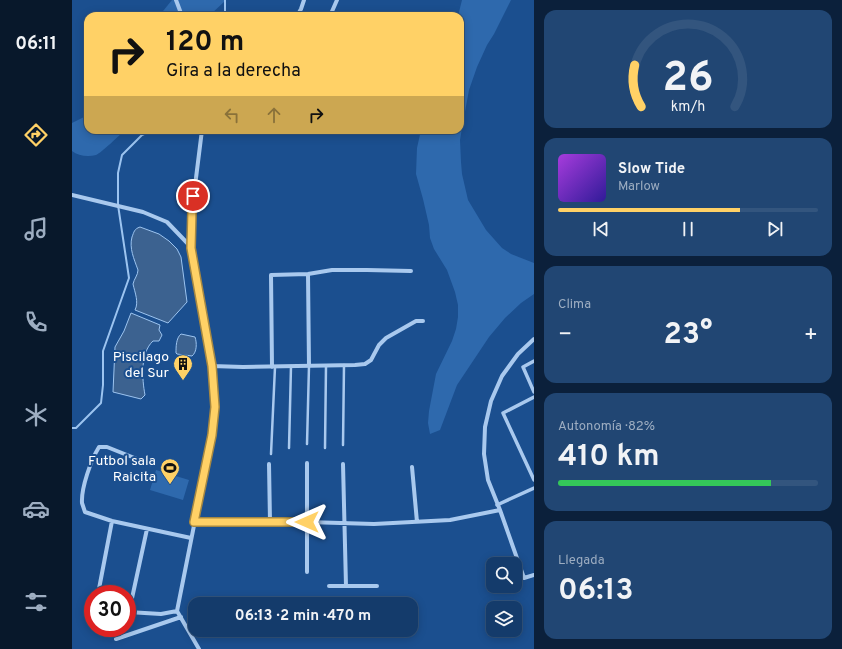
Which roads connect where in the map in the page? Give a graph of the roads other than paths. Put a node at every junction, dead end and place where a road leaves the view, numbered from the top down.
1 (176, 0) edge
2 (304, 0) edge
3 (337, 0) edge
4 (180, 12) edge
5 (299, 12) edge
6 (332, 12) edge
7 (202, 134) edge
8 (72, 194) edge
9 (191, 248) junction
10 (411, 271) dead end
11 (308, 274) junction
12 (423, 321) dead end
13 (534, 339) edge
14 (534, 361) edge
15 (344, 365) junction
16 (212, 366) junction
17 (291, 366) junction
18 (309, 366) junction
19 (326, 366) junction
20 (273, 367) junction
21 (534, 392) edge
22 (534, 397) edge
23 (307, 444) dead end
24 (344, 445) dead end
25 (289, 448) dead end
26 (325, 448) dead end
27 (271, 454) dead end
28 (308, 463) dead end
29 (269, 464) dead end
30 (343, 464) dead end
31 (152, 465) dead end
32 (412, 467) dead end
33 (534, 480) edge
34 (534, 488) edge
35 (497, 505) junction
36 (500, 510) junction
37 (112, 521) junction
38 (194, 522) junction
39 (270, 522) junction
40 (307, 522) junction
41 (417, 522) junction
42 (344, 524) junction
43 (147, 529) junction
44 (191, 538) junction
45 (307, 572) dead end
46 (534, 575) edge
47 (100, 585) edge
48 (134, 585) edge
49 (329, 586) dead end
50 (346, 586) junction
51 (377, 586) dead end
52 (177, 611) junction
53 (136, 612) edge
54 (181, 617) junction
55 (116, 639) dead end
56 (199, 649) edge

1 - 4 street
2 - 5 street
3 - 6 street
7 - 9 street
8 - 9 street
9 - 16 street
10 - 11 street
11 - 18 street
11 - 20 street
12 - 15 street
13 - 35 street
14 - 21 street
15 - 19 street
15 - 24 lane
16 - 20 street
16 - 38 street
17 - 18 street
17 - 20 street
17 - 25 lane
18 - 19 street
18 - 23 lane
19 - 26 lane
20 - 27 lane
22 - 33 street
28 - 40 street
29 - 39 street
30 - 42 street
31 - 37 street
32 - 41 street
34 - 35 street
35 - 36 street
36 - 41 street
36 - 46 street
37 - 43 street
37 - 47 street
38 - 39 street
38 - 44 street
39 - 40 street
40 - 42 street
40 - 45 street
41 - 42 street
42 - 50 street
43 - 44 street
43 - 48 street
44 - 52 street
49 - 50 street
50 - 51 street
52 - 53 street
52 - 54 street
54 - 55 street
54 - 56 street

